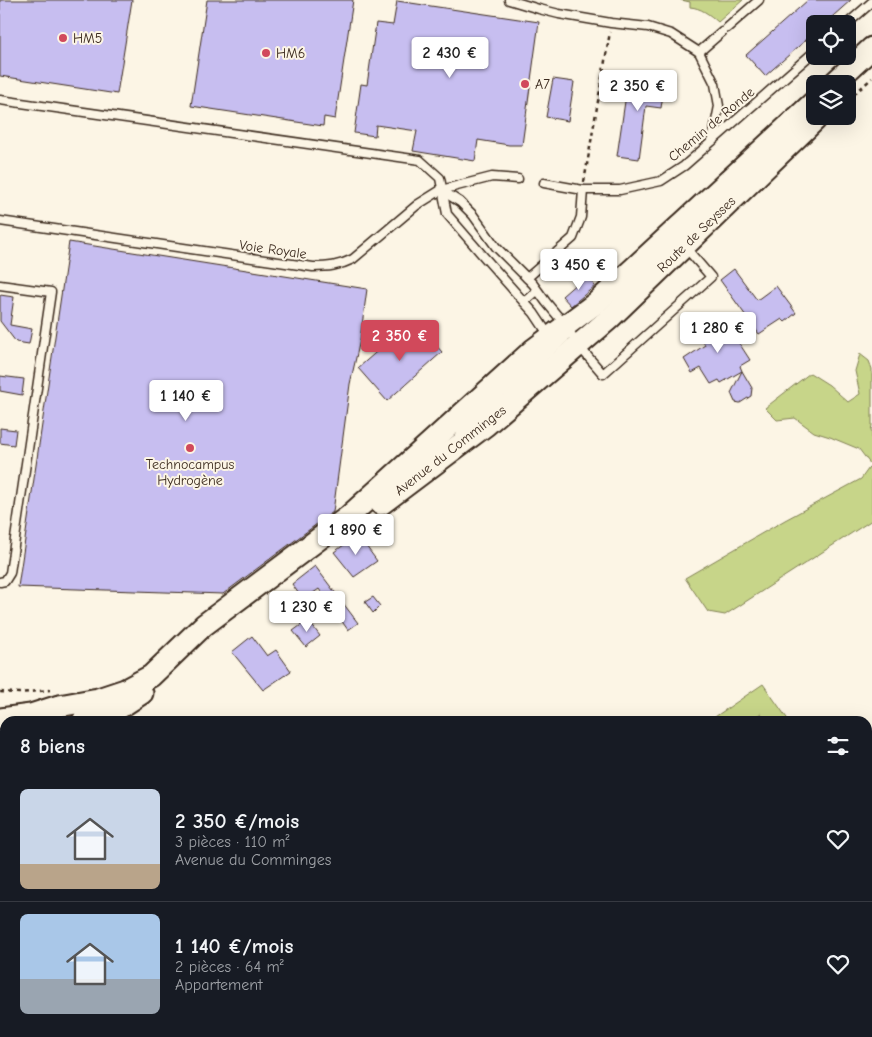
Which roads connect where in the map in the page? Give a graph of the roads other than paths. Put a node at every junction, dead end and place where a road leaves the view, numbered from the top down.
1 (509, 0) edge
2 (759, 0) edge
3 (872, 2) edge
4 (856, 16) edge
5 (872, 48) edge
6 (699, 52) junction
7 (806, 59) edge
8 (872, 64) edge
9 (843, 75) edge
10 (856, 80) edge
11 (0, 100) edge
12 (806, 109) edge
13 (810, 125) edge
14 (712, 141) junction
15 (518, 179) dead end
16 (544, 183) dead end
17 (442, 190) junction
18 (583, 190) junction
19 (0, 221) edge
20 (684, 246) junction
21 (527, 278) junction
22 (0, 285) edge
23 (537, 291) junction
24 (524, 302) junction
25 (566, 336) junction
26 (542, 359) junction
27 (457, 435) dead end
28 (443, 447) dead end
29 (348, 517) junction
30 (0, 582) edge
31 (26, 716) edge
32 (97, 716) edge

1 - 6 lane
2 - 6 lane
3 - 4 lane
5 - 9 main road
6 - 14 lane
7 - 14 lane, Chemin de Ronde
8 - 10 main road
11 - 17 lane
12 - 25 main road, Route de Seysses
13 - 20 main road, Route de Seysses
14 - 18 lane, Chemin de Ronde
15 - 17 lane, Voie Royale
16 - 18 lane, Chemin de Ronde
17 - 19 lane, Voie Royale
17 - 21 lane
17 - 24 lane
18 - 21 lane
20 - 25 main road, Route de Seysses
20 - 25 lane
21 - 23 lane
22 - 30 lane
23 - 24 lane
23 - 25 lane
24 - 25 lane
25 - 26 main road, Route de Seysses
25 - 26 main road, Route de Seysses
26 - 27 lane, Avenue du Comminges
26 - 29 main road, Avenue du Comminges
26 - 32 main road, Avenue du Comminges
28 - 29 lane, Avenue du Comminges
29 - 31 main road, Avenue du Comminges

